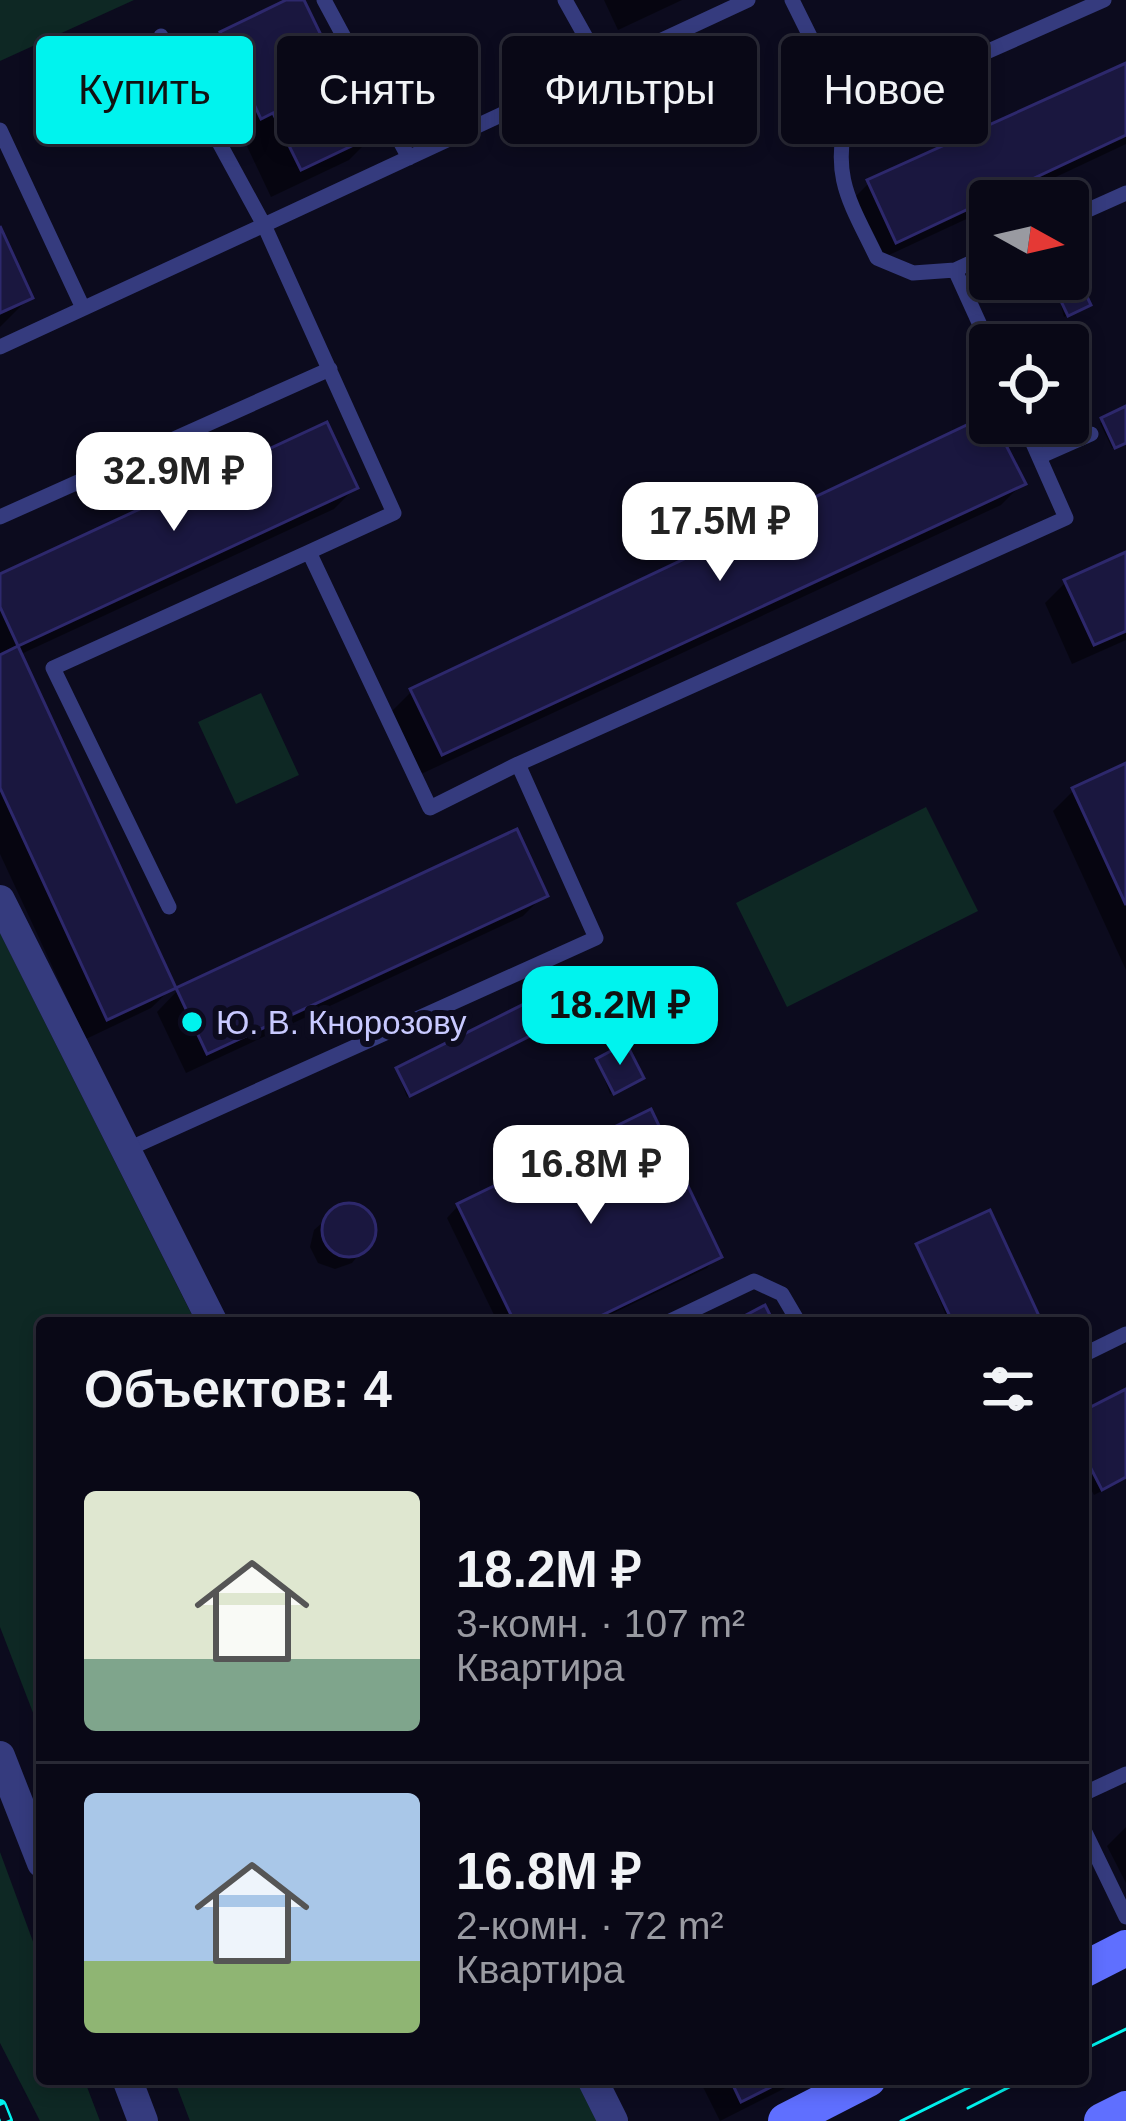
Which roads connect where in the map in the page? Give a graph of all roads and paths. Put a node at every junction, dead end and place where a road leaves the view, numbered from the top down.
1 (323, 0) edge
2 (565, 0) edge
3 (748, 0) edge
4 (792, 0) edge
5 (1104, 0) edge
6 (585, 36) edge
7 (671, 36) edge
8 (810, 36) edge
9 (988, 51) edge
10 (502, 115) edge
11 (0, 130) edge
12 (220, 144) edge
13 (839, 144) edge
14 (409, 158) junction
15 (1126, 193) edge
16 (1089, 210) edge
17 (264, 225) junction
18 (969, 264) edge
19 (956, 270) junction
20 (82, 308) junction
21 (980, 324) edge
22 (0, 347) edge
23 (330, 370) junction
24 (1091, 434) dead end
25 (1033, 444) edge
26 (1039, 457) junction
27 (0, 517) edge
28 (309, 552) junction
29 (518, 764) junction
30 (0, 900) edge
31 (169, 908) dead end
32 (125, 1150) junction
33 (210, 1317) edge
34 (679, 1317) edge
35 (795, 1317) edge
36 (1126, 1334) edge
37 (1089, 1352) edge
38 (0, 1756) edge
39 (1126, 1774) edge
40 (1089, 1792) edge
41 (1089, 1840) edge
42 (36, 1848) edge
43 (1126, 1917) edge
44 (1126, 1948) edge
45 (1089, 1967) edge
46 (129, 2085) edge
47 (595, 2085) edge
48 (856, 2085) edge
49 (1126, 2109) edge
50 (143, 2121) edge
51 (613, 2121) edge
52 (786, 2121) edge
53 (1102, 2121) edge

1 - 14 lane
2 - 6 lane
3 - 7 lane
4 - 8 lane
5 - 9 lane
10 - 14 lane
11 - 20 lane
12 - 17 lane
13 - 19 lane
14 - 17 lane
15 - 16 lane
17 - 20 lane
17 - 23 lane
18 - 19 lane
19 - 21 lane
20 - 22 lane
23 - 27 lane
23 - 28 lane
24 - 26 lane
25 - 26 lane
26 - 29 lane
28 - 29 lane
28 - 31 lane
29 - 32 lane
30 - 32 street
32 - 33 street
34 - 35 lane
36 - 37 lane
38 - 42 street
39 - 40 lane
41 - 43 lane
44 - 45 main road
46 - 50 street
47 - 51 street
48 - 52 main road
49 - 53 main road

